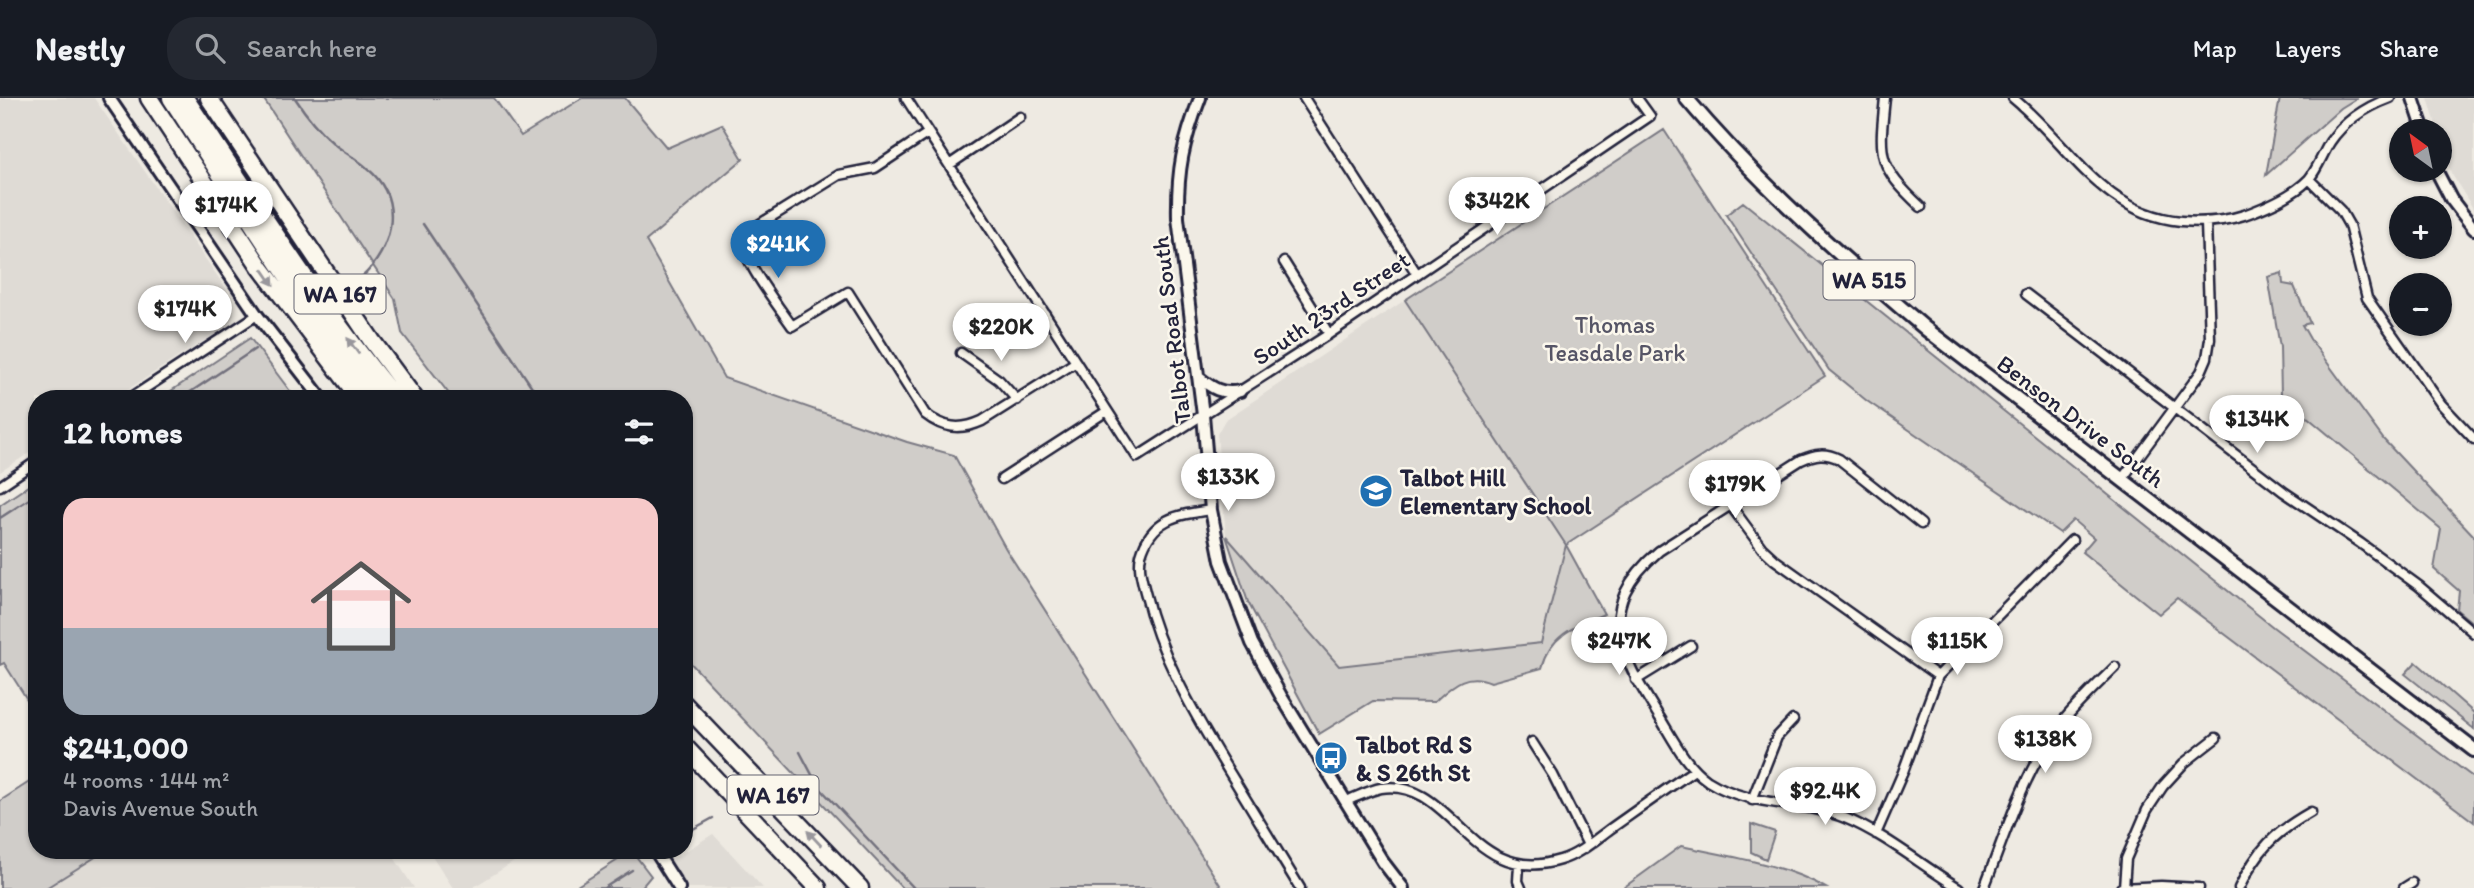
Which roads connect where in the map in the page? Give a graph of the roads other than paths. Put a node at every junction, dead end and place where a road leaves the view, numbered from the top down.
1 (109, 98) edge
2 (149, 98) edge
3 (170, 98) edge
4 (185, 98) edge
5 (209, 98) edge
6 (215, 98) edge
7 (906, 98) edge
8 (1200, 98) edge
9 (1304, 98) edge
10 (1637, 98) edge
11 (1885, 98) edge
12 (2013, 98) edge
13 (2390, 98) edge
14 (2413, 98) edge
15 (1689, 99) edge
16 (1020, 117) dead end
17 (2420, 119) edge
18 (928, 133) junction
19 (247, 154) junction
20 (949, 165) junction
21 (2309, 179) junction
22 (2442, 182) edge
23 (1921, 207) dead end
24 (2206, 223) junction
25 (2474, 229) edge
26 (1284, 262) dead end
27 (1417, 274) junction
28 (2026, 294) dead end
29 (257, 314) junction
30 (1329, 334) junction
31 (961, 353) dead end
32 (1076, 362) junction
33 (1198, 377) junction
34 (143, 390) edge
35 (314, 390) edge
36 (353, 390) edge
37 (371, 390) edge
38 (389, 390) edge
39 (408, 390) edge
40 (1240, 391) junction
41 (1017, 400) junction
42 (2173, 409) junction
43 (1107, 411) junction
44 (1203, 415) junction
45 (2474, 439) edge
46 (28, 467) edge
47 (1002, 479) dead end
48 (2122, 479) junction
49 (0, 486) edge
50 (1731, 506) junction
51 (1211, 510) junction
52 (1921, 524) dead end
53 (2072, 540) dead end
54 (2474, 633) edge
55 (1691, 646) dead end
56 (2115, 667) dead end
57 (1938, 676) junction
58 (1636, 680) junction
59 (693, 713) edge
60 (1793, 720) dead end
61 (2216, 738) dead end
62 (1532, 742) dead end
63 (2474, 750) edge
64 (693, 756) edge
65 (1693, 771) junction
66 (1752, 800) junction
67 (1346, 801) junction
68 (2311, 812) dead end
69 (1876, 834) junction
70 (1588, 845) junction
71 (661, 859) edge
72 (1519, 865) junction
73 (679, 888) edge
74 (818, 888) edge
75 (860, 888) edge
76 (1300, 888) edge
77 (1403, 888) edge
78 (1521, 888) edge
79 (1959, 888) edge
80 (1984, 888) edge
81 (2122, 888) edge
82 (2199, 888) edge
83 (2239, 888) edge

1 - 29 street
2 -> 36 highway, WA 167
3 - 37 highway
38 -> 4 highway
5 - 19 highway, WA 167
6 - 19 highway
7 - 18 street
8 - 33 street, Talbot Road South
9 - 27 street
10 - 27 street, South 23rd Street
11 - 23 street
12 - 24 street
13 - 21 street
14 - 17 street
15 - 48 main road, Benson Drive South / WA 515
16 - 20 street
18 - 20 street
18 - 41 street
19 - 39 highway, WA 167
20 - 32 street
21 - 24 street
21 - 45 street
22 - 25 street
24 - 42 street
26 - 30 street
27 - 30 street, South 23rd Street
28 - 42 street
29 - 34 street
29 - 35 street
30 - 40 street, South 23rd Street
31 - 41 street
32 - 41 street
32 - 43 street
33 - 40 street
33 - 44 street, Talbot Road South
40 - 44 street, South 23rd Street
42 - 48 street
42 - 54 street
43 - 44 street, South 23rd Street
43 - 47 street
44 - 51 street, Talbot Road South
46 - 49 street
48 - 63 main road, Benson Drive South / WA 515
50 - 52 street
50 - 57 street
50 - 58 street
51 - 67 street, Talbot Road South
51 - 76 street
53 - 57 street
55 - 58 street
56 - 80 street
57 - 69 street
58 - 65 street
75 -> 59 highway, WA 167
60 - 66 street
61 - 81 street
62 - 70 street
64 - 74 highway, WA 167
65 - 66 street
65 - 70 street
66 - 69 street
67 - 72 street
67 - 77 street, Talbot Road South
68 - 83 street
69 - 79 street
70 - 72 street
71 - 73 street
72 - 78 street
81 - 82 street

